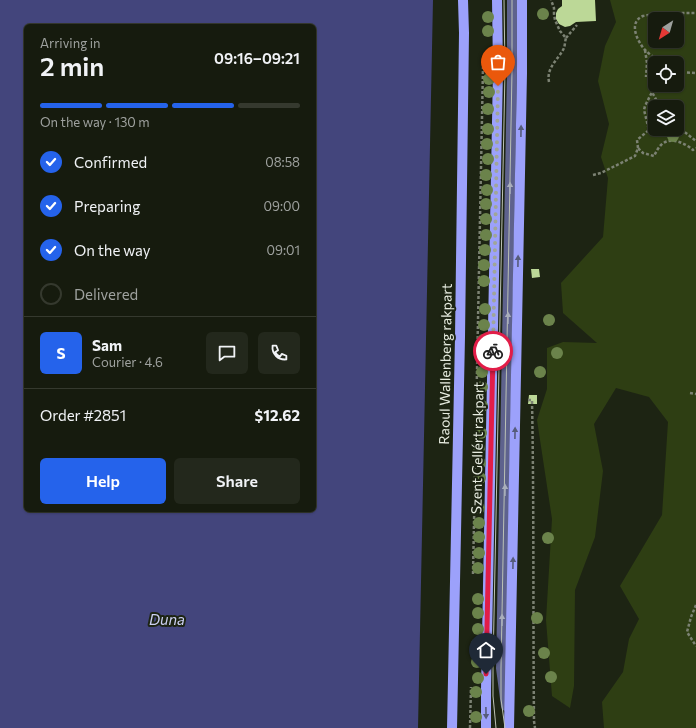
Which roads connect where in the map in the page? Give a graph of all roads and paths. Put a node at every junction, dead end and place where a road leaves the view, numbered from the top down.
1 (463, 0) edge
2 (497, 0) edge
3 (512, 0) edge
4 (522, 0) edge
5 (551, 0) edge
6 (696, 13) edge
7 (577, 25) dead end
8 (566, 38) junction
9 (645, 50) junction
10 (653, 56) edge
11 (483, 67) dead end
12 (684, 73) edge
13 (696, 74) edge
14 (646, 77) dead end
15 (549, 82) dead end
16 (652, 92) joint
17 (656, 100) edge
18 (684, 131) edge
19 (696, 140) edge
20 (638, 148) junction
21 (696, 148) edge
22 (593, 175) dead end
23 (690, 393) dead end
24 (696, 394) edge
25 (526, 399) dead end
26 (473, 577) dead end
27 (696, 606) edge
28 (696, 646) edge
29 (471, 680) dead end
30 (452, 728) edge
31 (470, 728) edge
32 (486, 728) edge
33 (509, 728) edge
34 (535, 728) edge

1 - 30 main road, Raoul Wallenberg rakpart
2 -> 32 main road, Szent Gellért rakpart
33 -> 3 lane
33 -> 4 main road
5 - 8 path
6 - 9 path
7 - 8 path
8 - 15 path
9 - 10 path
9 - 14 path
11 - 26 path
12 - 13 path
16 - 17 path
16 - 20 path
18 - 19 path
20 - 21 path
20 - 22 path
23 - 24 path
25 - 34 path
27 - 28 path
29 - 31 path

